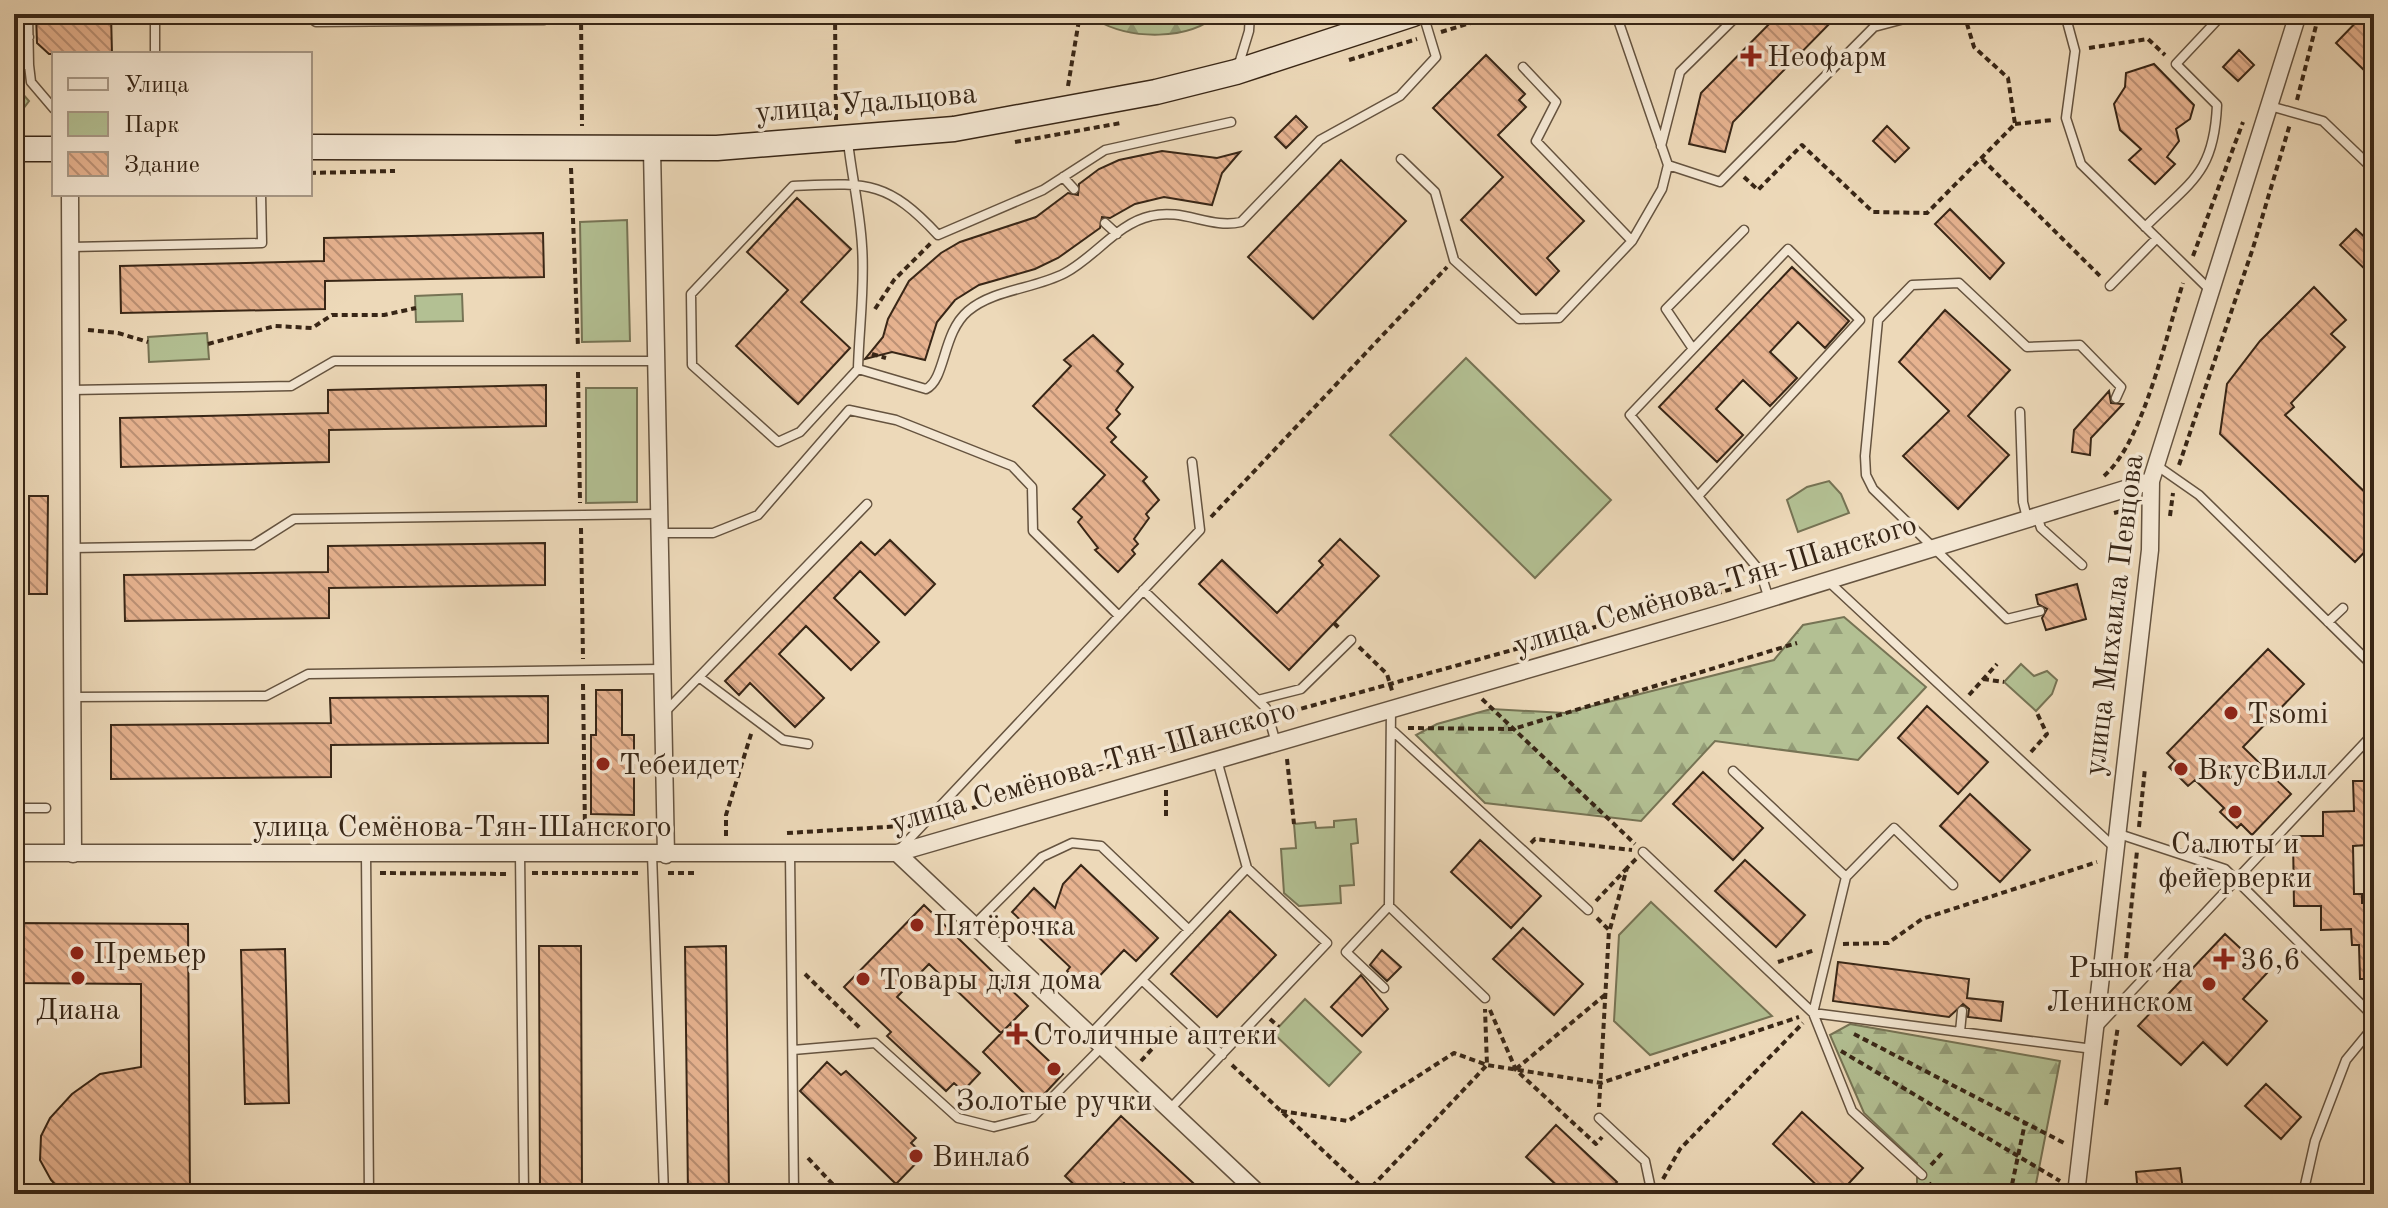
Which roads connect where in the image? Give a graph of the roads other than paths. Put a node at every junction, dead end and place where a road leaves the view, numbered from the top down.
1 (28, 14) edge
2 (155, 14) edge
3 (305, 14) edge
4 (547, 14) edge
5 (1250, 14) edge
6 (1412, 14) edge
7 (1616, 14) edge
8 (1739, 14) edge
9 (1923, 14) edge
10 (2065, 14) edge
11 (2223, 14) edge
12 (2298, 14) edge
13 (14, 37) edge
14 (29, 37) junction
15 (155, 52) edge
16 (14, 65) edge
17 (29, 65) junction
18 (1523, 67) dead end
19 (1236, 72) junction
20 (2270, 106) junction
21 (52, 107) edge
22 (1231, 122) dead end
23 (842, 132) junction
24 (1661, 146) junction
25 (312, 147) edge
26 (14, 149) edge
27 (52, 149) edge
28 (652, 149) junction
29 (1401, 159) dead end
30 (1668, 165) junction
31 (2374, 170) edge
32 (1063, 177) junction
33 (854, 184) junction
34 (1074, 189) dead end
35 (70, 196) edge
36 (261, 196) edge
37 (1105, 223) dead end
38 (2145, 227) junction
39 (1744, 230) dead end
40 (1117, 234) junction
41 (2157, 238) junction
42 (1632, 241) junction
43 (70, 247) junction
44 (2110, 286) road end
45 (2211, 291) junction
46 (1693, 349) junction
47 (656, 361) junction
48 (858, 369) junction
49 (71, 390) junction
50 (2116, 398) dead end
51 (2020, 412) dead end
52 (1192, 462) dead end
53 (2153, 473) junction
54 (1699, 495) junction
55 (867, 504) dead end
56 (659, 514) junction
57 (2032, 517) junction
58 (660, 533) junction
59 (71, 548) junction
60 (1932, 548) junction
61 (2082, 565) dead end
62 (1827, 581) junction
63 (1143, 590) junction
64 (1769, 599) junction
65 (2343, 608) dead end
66 (2040, 611) dead end
67 (1119, 616) junction
68 (2328, 622) junction
69 (1351, 640) dead end
70 (2374, 667) edge
71 (663, 669) junction
72 (699, 677) junction
73 (72, 697) junction
74 (1258, 700) junction
75 (1391, 709) junction
76 (664, 713) junction
77 (1398, 730) junction
78 (2374, 733) edge
79 (808, 744) dead end
80 (1280, 748) junction
81 (1217, 760) junction
82 (1733, 771) dead end
83 (14, 808) edge
84 (46, 808) dead end
85 (2115, 840) junction
86 (1643, 852) road end
87 (14, 853) edge
88 (790, 853) junction
89 (897, 853) junction
90 (73, 854) junction
91 (366, 854) junction
92 (520, 854) junction
93 (659, 854) junction
94 (1247, 868) junction
95 (1846, 877) junction
96 (2236, 879) junction
97 (1953, 885) dead end
98 (1389, 906) junction
99 (1588, 910) road end
100 (974, 925) junction
101 (1189, 930) junction
102 (1327, 943) junction
103 (1346, 952) junction
104 (1142, 980) junction
105 (1384, 988) dead end
106 (1485, 998) road end
107 (1962, 1011) dead end
108 (1813, 1013) junction
109 (2374, 1017) edge
110 (2374, 1026) edge
111 (2096, 1029) junction
112 (1960, 1032) junction
113 (1096, 1041) junction
114 (2093, 1049) junction
115 (793, 1050) junction
116 (1222, 1055) junction
117 (1170, 1110) junction
118 (1599, 1118) road end
119 (1922, 1175) dead end
120 (369, 1194) edge
121 (524, 1194) edge
122 (664, 1194) edge
123 (794, 1194) edge
124 (1259, 1194) edge
125 (1652, 1194) edge
126 (2076, 1194) edge
127 (2303, 1194) edge

1 - 14 lane
2 - 15 lane
3 - 4 lane
5 - 19 lane
6 - 19 street, улица Удальцова
6 - 40 lane
7 - 24 lane
8 - 24 lane
9 - 30 lane
10 - 38 lane
11 - 38 lane
12 - 20 street, улица Михаила Певцова
13 - 14 lane
14 - 17 lane
16 - 17 lane
17 - 21 lane
18 - 42 lane
19 - 23 street, улица Удальцова
20 - 31 lane
20 - 45 street, улица Михаила Певцова
22 - 32 lane
23 - 28 street, улица Удальцова
23 - 33 lane
24 - 30 lane
25 - 28 street, улица Удальцова
26 - 27 street
28 - 47 street
29 - 42 lane
30 - 42 lane
32 - 33 lane
32 - 34 lane
33 - 48 lane
33 - 48 lane
35 - 43 street
36 - 43 lane
37 - 40 lane
38 - 41 lane
39 - 46 lane
40 - 48 lane
41 - 44 lane
41 - 45 lane
43 - 49 street
45 - 53 street, улица Михаила Певцова
46 - 54 lane
46 - 54 lane
47 - 49 lane
47 - 56 street
49 - 59 street
50 - 60 lane
51 - 57 lane
52 - 63 lane
53 - 57 street, улица Семёнова-Тян-Шанского
53 - 68 lane
53 - 85 street, улица Михаила Певцова
54 - 64 lane
55 - 72 lane
56 - 58 street
56 - 59 lane
57 - 60 street, улица Семёнова-Тян-Шанского
57 - 61 lane
58 - 67 lane
58 - 71 street
59 - 73 street
60 - 62 street, улица Семёнова-Тян-Шанского
60 - 66 lane
62 - 64 street, улица Семёнова-Тян-Шанского
62 - 85 lane
63 - 67 lane
63 - 74 lane
64 - 75 street, улица Семёнова-Тян-Шанского
65 - 68 lane
67 - 89 lane
68 - 70 lane
69 - 74 lane
71 - 73 lane
71 - 76 street
72 - 76 lane
72 - 79 lane
73 - 90 street
74 - 80 lane
75 - 77 lane
75 - 80 street, улица Семёнова-Тян-Шанского
76 - 93 street
77 - 98 lane
77 - 99 lane
78 - 96 lane
80 - 81 street, улица Семёнова-Тян-Шанского
81 - 89 street, улица Семёнова-Тян-Шанского
81 - 94 lane
82 - 95 lane
83 - 84 lane
85 - 96 lane
85 - 111 street, улица Михаила Певцова
86 - 108 lane
87 - 90 street, улица Семёнова-Тян-Шанского
88 - 89 street, улица Семёнова-Тян-Шанского
88 - 93 street, улица Семёнова-Тян-Шанского
88 - 115 lane
89 - 100 street
90 - 91 street, улица Семёнова-Тян-Шанского
91 - 92 street, улица Семёнова-Тян-Шанского
91 - 120 lane
92 - 93 street, улица Семёнова-Тян-Шанского
92 - 121 lane
93 - 122 lane
94 - 101 lane
94 - 102 lane
95 - 97 lane
95 - 108 lane
96 - 109 lane
96 - 111 lane
98 - 103 lane
98 - 106 lane
100 - 101 lane
100 - 113 street
101 - 104 lane
102 - 103 lane
102 - 116 lane
103 - 105 lane
104 - 113 lane
104 - 116 lane
107 - 112 lane
108 - 112 lane
108 - 119 lane
110 - 127 lane
111 - 114 street, улица Михаила Певцова
112 - 114 lane
113 - 115 lane
113 - 117 street
114 - 126 street, улица Михаила Певцова
115 - 123 lane
116 - 117 lane
117 - 124 street
118 - 125 lane

